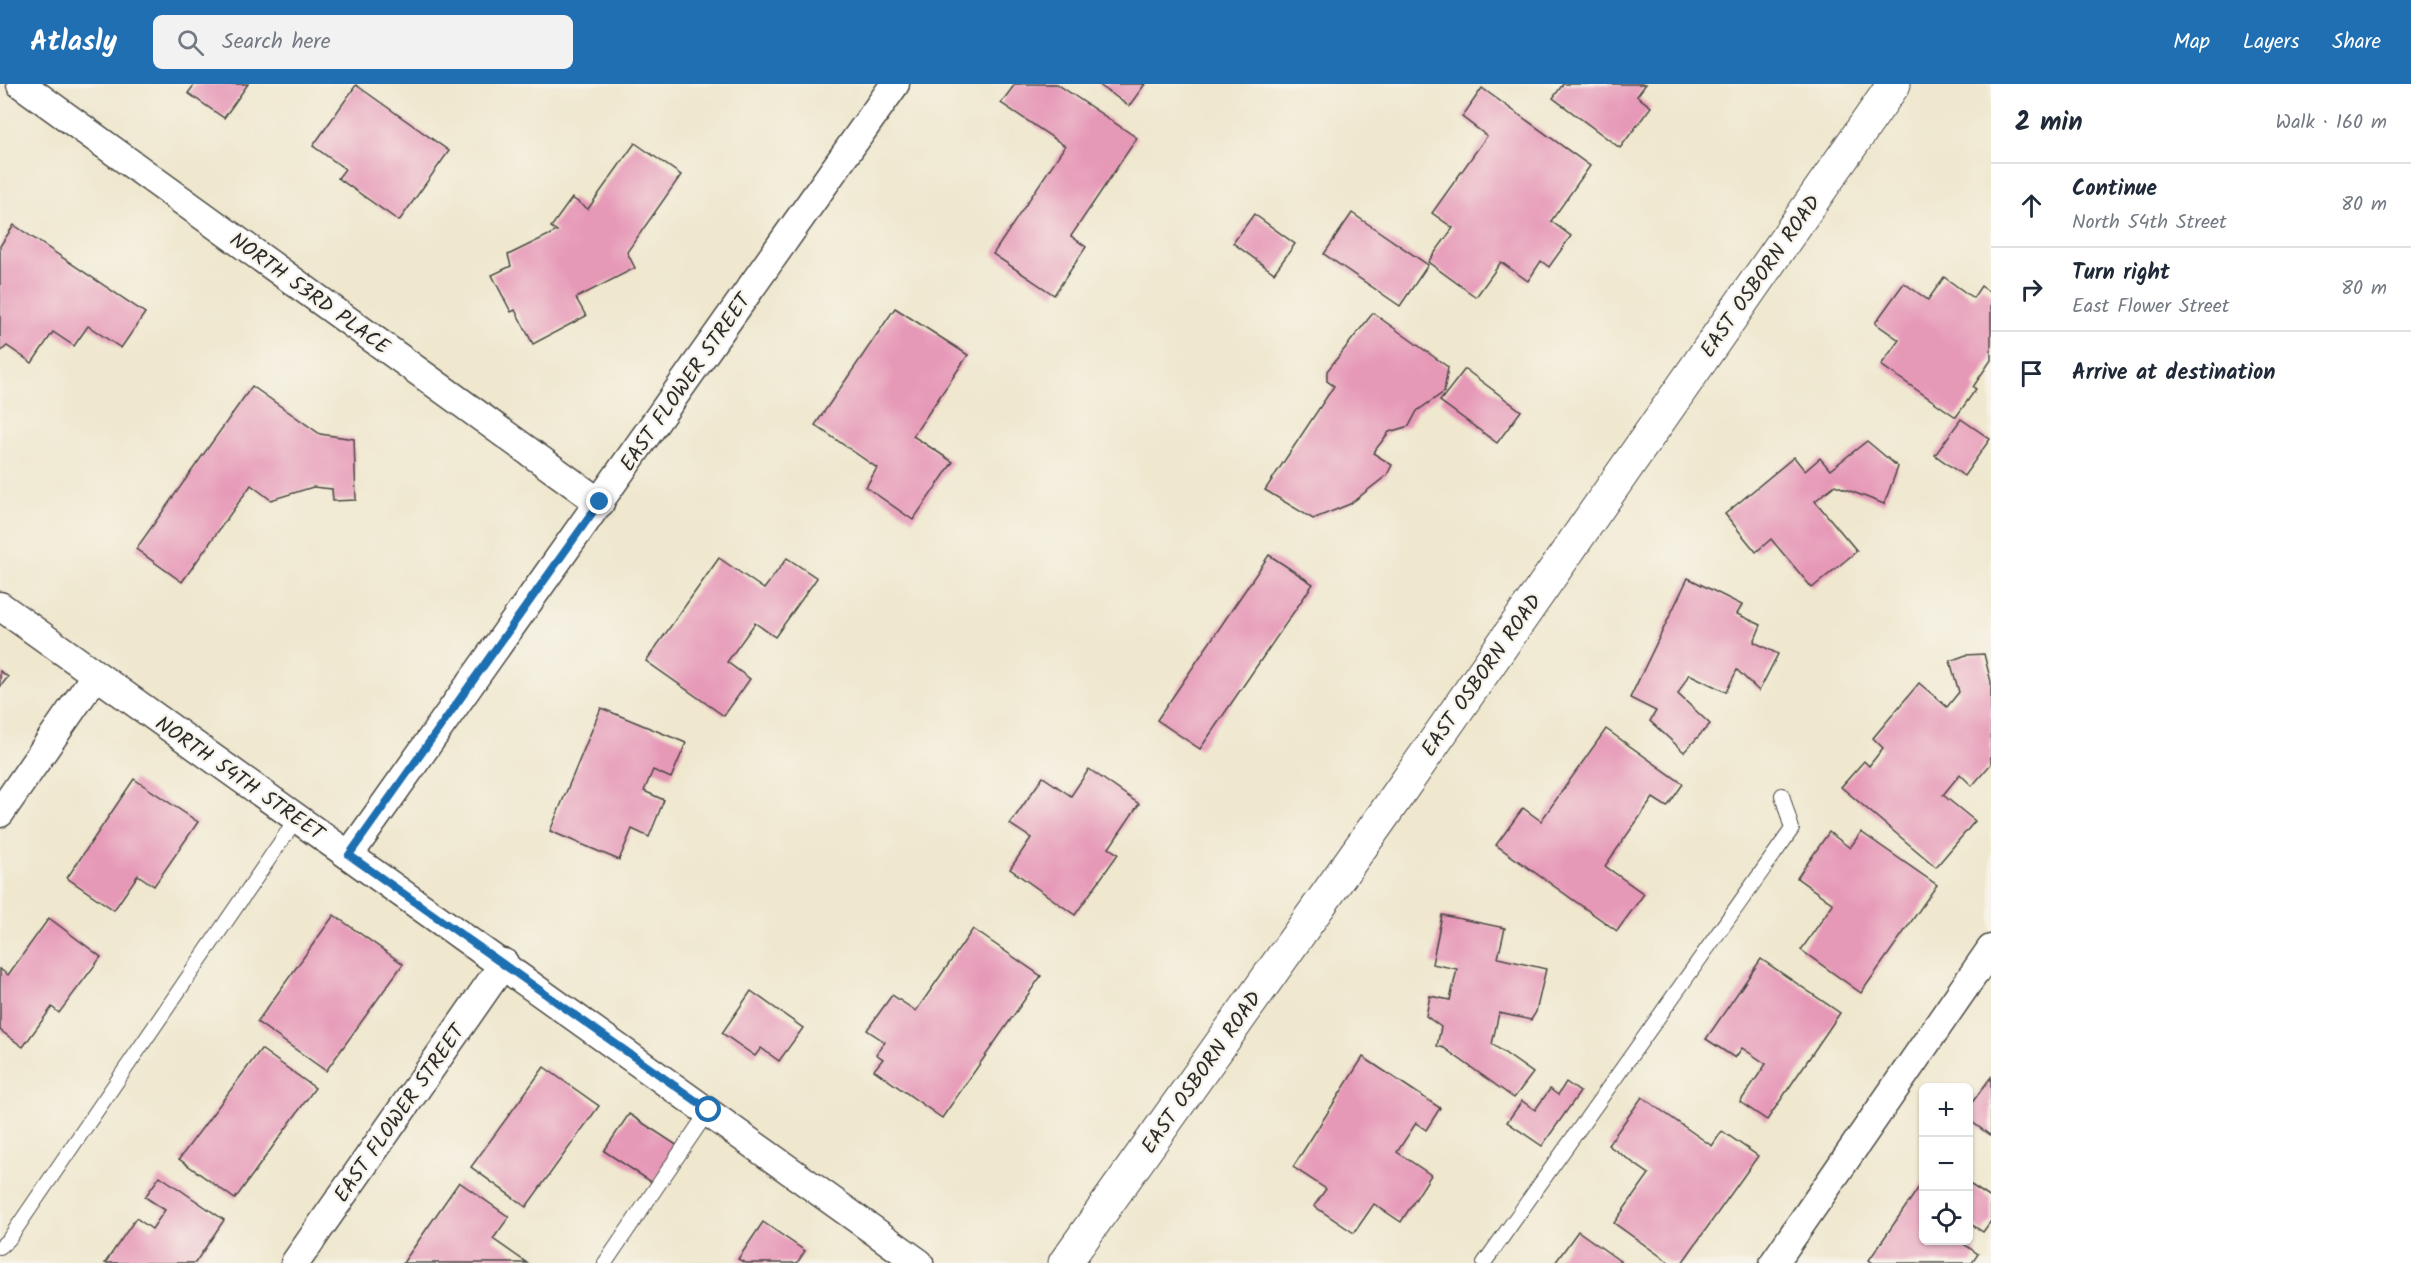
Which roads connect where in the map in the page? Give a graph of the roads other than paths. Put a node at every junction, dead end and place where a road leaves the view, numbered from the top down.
1 (21, 84) edge
2 (895, 84) edge
3 (1894, 84) edge
4 (600, 502) junction
5 (0, 606) edge
6 (95, 676) junction
7 (1782, 795) dead end
8 (0, 813) edge
9 (297, 818) junction
10 (349, 855) junction
11 (1991, 950) edge
12 (504, 963) junction
13 (709, 1110) junction
14 (0, 1248) edge
15 (295, 1263) edge
16 (605, 1263) edge
17 (919, 1263) edge
18 (1065, 1263) edge
19 (1484, 1263) edge
20 (1774, 1263) edge

1 - 4 street, NORTH 53RD PLACE
2 - 4 street, EAST FLOWER STREET
3 - 18 street, EAST OSBORN ROAD
4 - 10 street, EAST FLOWER STREET
5 - 6 street, NORTH 54TH STREET
6 - 8 street
6 - 9 street, NORTH 54TH STREET
7 - 19 lane
9 - 10 street, NORTH 54TH STREET
9 - 14 lane
10 - 12 street, NORTH 54TH STREET
11 - 20 street
12 - 13 street, NORTH 54TH STREET
12 - 15 street, EAST FLOWER STREET
13 - 16 lane
13 - 17 street, NORTH 54TH STREET

